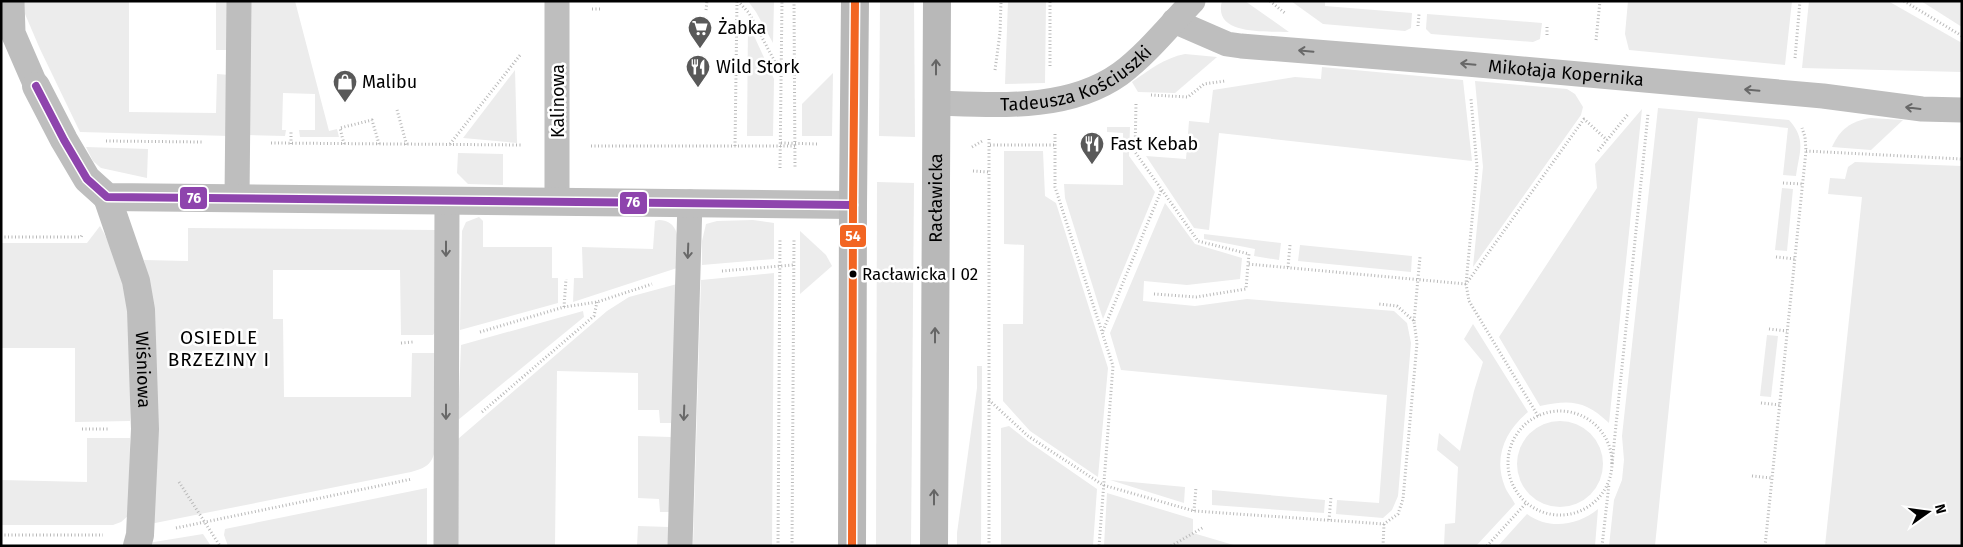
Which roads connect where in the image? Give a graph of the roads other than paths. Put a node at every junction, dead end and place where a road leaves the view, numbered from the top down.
1 (12, 1) edge
2 (239, 1) edge
3 (557, 1) edge
4 (855, 1) edge
5 (937, 1) edge
6 (1193, 1) edge
7 (1174, 21) junction
8 (36, 86) joint
9 (936, 103) junction
10 (1962, 110) edge
11 (108, 197) junction
12 (237, 198) junction
13 (447, 201) junction
14 (557, 202) junction
15 (690, 202) junction
16 (853, 205) junction
17 (138, 540) edge
18 (446, 546) edge
19 (680, 546) edge
20 (852, 546) edge
21 (934, 546) edge

1 - 8 lane
2 - 12 lane
3 - 14 lane, Kalinowa
4 - 16 street
9 -> 5 street, Racławicka
6 - 7 lane, Tadeusza Kościuszki
7 - 9 lane, Tadeusza Kościuszki
10 -> 7 lane, Mikołaja Kopernika
8 - 11 street
21 -> 9 street, Racławicka
11 - 12 street
11 - 17 street, Wiśniowa
12 - 13 street
13 - 14 street
13 -> 18 lane
14 - 15 street
15 - 16 street
15 -> 19 lane
16 - 20 street

